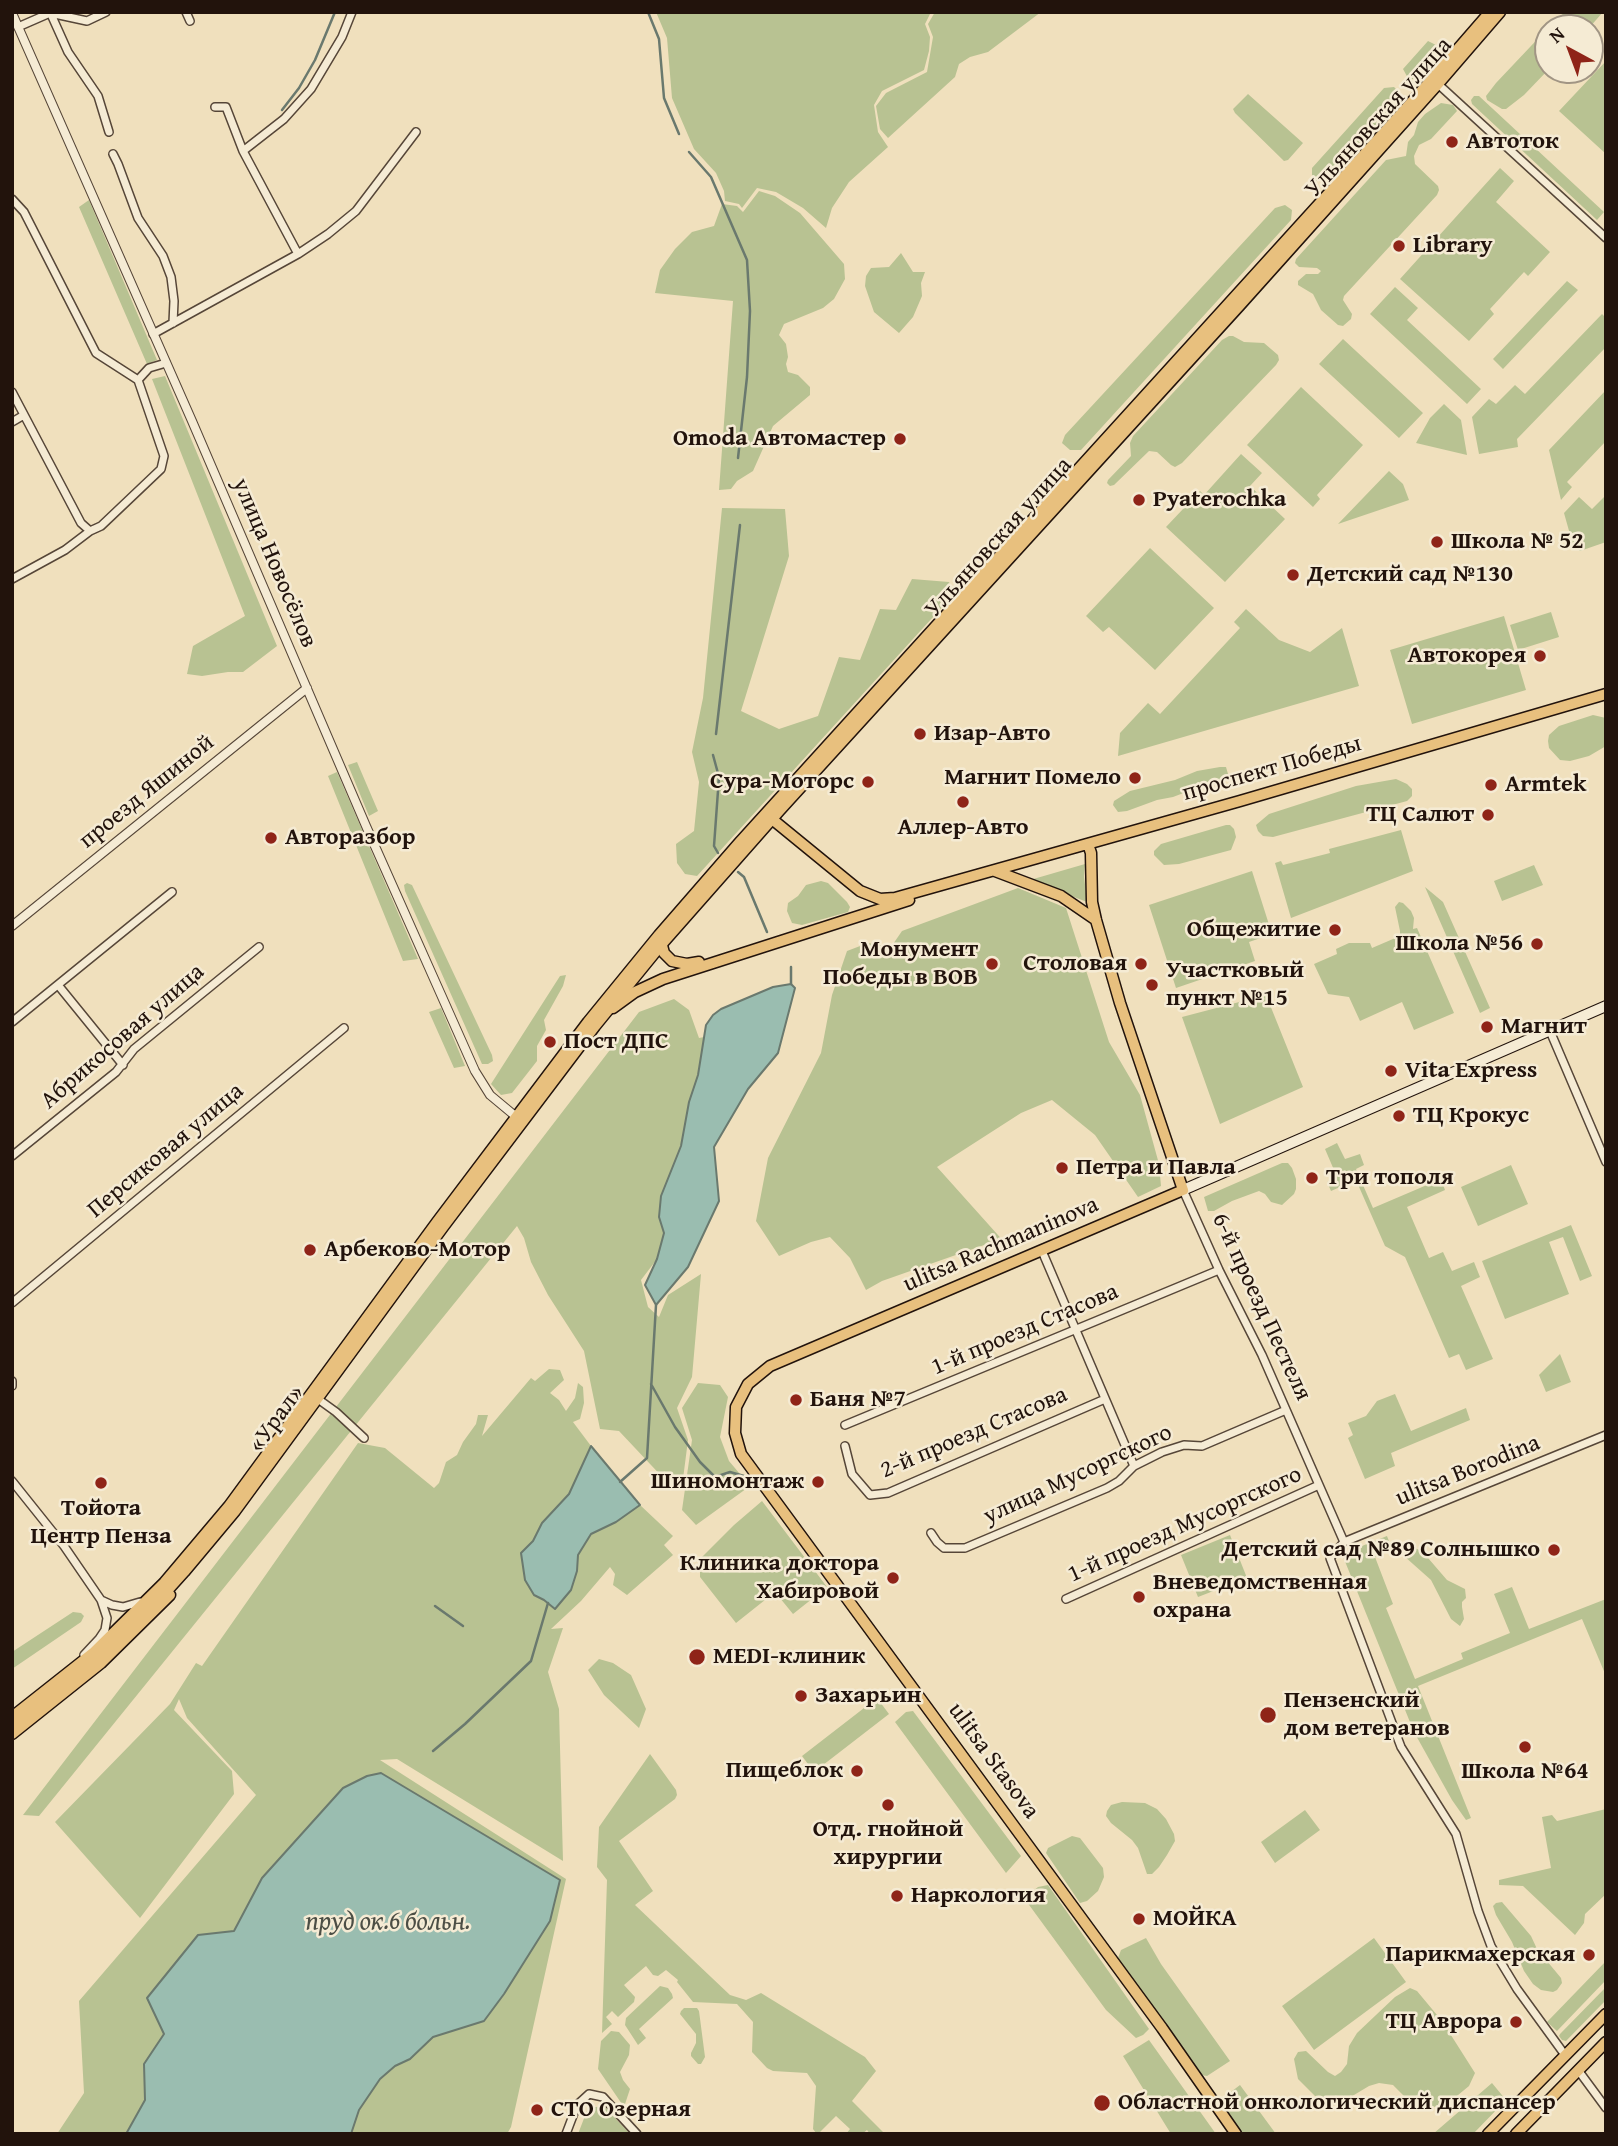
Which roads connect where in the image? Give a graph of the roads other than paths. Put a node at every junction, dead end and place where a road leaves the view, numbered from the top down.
1 (50, 12) edge
2 (106, 12) edge
3 (186, 12) edge
4 (352, 12) edge
5 (1490, 12) edge
6 (1500, 12) edge
7 (12, 13) edge
8 (190, 21) dead end
9 (18, 27) junction
10 (1436, 82) junction
11 (215, 107) dead end
12 (109, 132) dead end
13 (416, 132) dead end
14 (243, 151) junction
15 (113, 154) dead end
16 (12, 199) edge
17 (1606, 239) edge
18 (298, 254) junction
19 (173, 323) junction
20 (153, 334) junction
21 (166, 363) junction
22 (138, 380) junction
23 (12, 392) edge
24 (24, 415) junction
25 (12, 422) edge
26 (90, 531) junction
27 (12, 579) edge
28 (307, 688) junction
29 (1606, 694) edge
30 (800, 789) junction
31 (769, 817) junction
32 (786, 831) junction
33 (1088, 844) junction
34 (995, 871) junction
35 (950, 884) junction
36 (852, 885) junction
37 (172, 892) dead end
38 (857, 918) junction
39 (1096, 920) junction
40 (12, 926) edge
41 (660, 940) junction
42 (259, 947) dead end
43 (726, 957) junction
44 (58, 985) junction
45 (1606, 1006) edge
46 (603, 1016) junction
47 (12, 1022) edge
48 (344, 1028) dead end
49 (1550, 1031) junction
50 (122, 1065) junction
51 (535, 1099) junction
52 (519, 1120) junction
53 (12, 1156) edge
54 (1606, 1163) edge
55 (1183, 1190) junction
56 (1042, 1251) junction
57 (1219, 1270) junction
58 (12, 1303) edge
59 (1076, 1329) junction
60 (12, 1381) edge
61 (12, 1386) edge
62 (318, 1399) junction
63 (1105, 1399) junction
64 (736, 1406) joint
65 (1286, 1410) junction
66 (845, 1425) dead end
67 (1606, 1435) edge
68 (364, 1438) dead end
69 (845, 1446) dead end
70 (1134, 1466) junction
71 (12, 1482) edge
72 (1319, 1485) junction
73 (235, 1511) junction
74 (931, 1532) dead end
75 (1344, 1542) junction
76 (164, 1583) junction
77 (1066, 1599) dead end
78 (102, 1600) junction
79 (64, 1677) junction
80 (12, 1717) edge
81 (12, 1727) edge
82 (12, 1734) edge
83 (1606, 2014) edge
84 (1606, 2042) edge
85 (1565, 2055) junction
86 (1578, 2070) junction
87 (1606, 2108) edge
88 (566, 2134) edge
89 (637, 2134) edge
90 (1236, 2134) edge
91 (1488, 2134) edge
92 (1516, 2134) edge

1 - 2 street
1 - 9 street
1 - 12 street
3 - 8 street
4 - 14 street
5 - 10 main road, Ульяновская улица
6 - 10 main road, Ульяновская улица
7 - 9 street, улица Новосёлов
9 - 20 street, улица Новосёлов
10 - 17 street
10 - 30 main road, Ульяновская улица
10 - 31 main road, Ульяновская улица
11 - 14 street
13 - 18 street
14 - 18 street
15 - 19 street
16 - 22 street
18 - 19 street
19 - 20 street
20 - 21 street, улица Новосёлов
21 - 22 street
21 - 28 street, улица Новосёлов
22 - 26 street
23 - 24 street
24 - 25 street
24 - 26 street
26 - 27 street
28 - 40 street, проезд Яшиной
28 - 52 street, улица Новосёлов
29 - 33 main road, проспект Победы
30 - 31 main road, Ульяновская улица
30 - 32 main road
31 - 32 main road, проспект Победы
31 - 41 main road, Ульяновская улица
32 - 36 main road, проспект Победы
33 - 34 main road, проспект Победы
33 - 39 main road, 6-й проезд Пестеля
34 - 35 main road, проспект Победы
34 - 39 main road
35 - 36 main road, проспект Победы
35 - 38 main road, проспект Победы
36 - 38 main road
37 - 44 street
38 - 43 main road, проспект Победы
39 - 55 main road, 6-й проезд Пестеля
41 - 43 main road, проспект Победы
41 - 46 main road, Ульяновская улица
41 - 51 main road, Ульяновская улица
42 - 50 street, Абрикосовая улица
43 - 46 main road, проспект Победы
44 - 47 street
44 - 50 street
45 - 49 main road, ulitsa Rachmaninova
46 - 51 main road, Ульяновская улица
48 - 58 street, Персиковая улица
49 - 54 street
49 - 55 main road, ulitsa Rachmaninova
50 - 53 street, Абрикосовая улица
51 - 52 main road, «Урал»
52 - 62 main road, «Урал»
52 - 76 main road, «Урал»
55 - 56 main road, ulitsa Rachmaninova
55 - 57 street, 6-й проезд Пестеля
56 - 59 street
56 - 64 main road, ulitsa Rachmaninova
57 - 59 street, 1-й проезд Стасова
57 - 65 street, 6-й проезд Пестеля
59 - 63 street
59 - 66 street, 1-й проезд Стасова
60 - 61 street
62 - 68 street
62 - 73 main road, «Урал»
63 - 69 street, 2-й проезд Стасова
63 - 70 street
64 - 90 main road, ulitsa Stasova
65 - 70 street, улица Мусоргского
65 - 72 street, 6-й проезд Пестеля
67 - 75 street, ulitsa Borodina
70 - 74 street, улица Мусоргского
71 - 78 street
72 - 75 street, 6-й проезд Пестеля
72 - 77 street, 1-й проезд Мусоргского
73 - 81 main road, «Урал»
73 - 82 main road
75 - 85 street
76 - 78 street
76 - 79 main road, «Урал»
78 - 79 street
79 - 80 main road, «Урал»
83 - 85 main road
84 - 86 main road
85 - 86 main road
85 - 91 main road
86 - 87 street
86 - 92 main road
88 - 89 street

